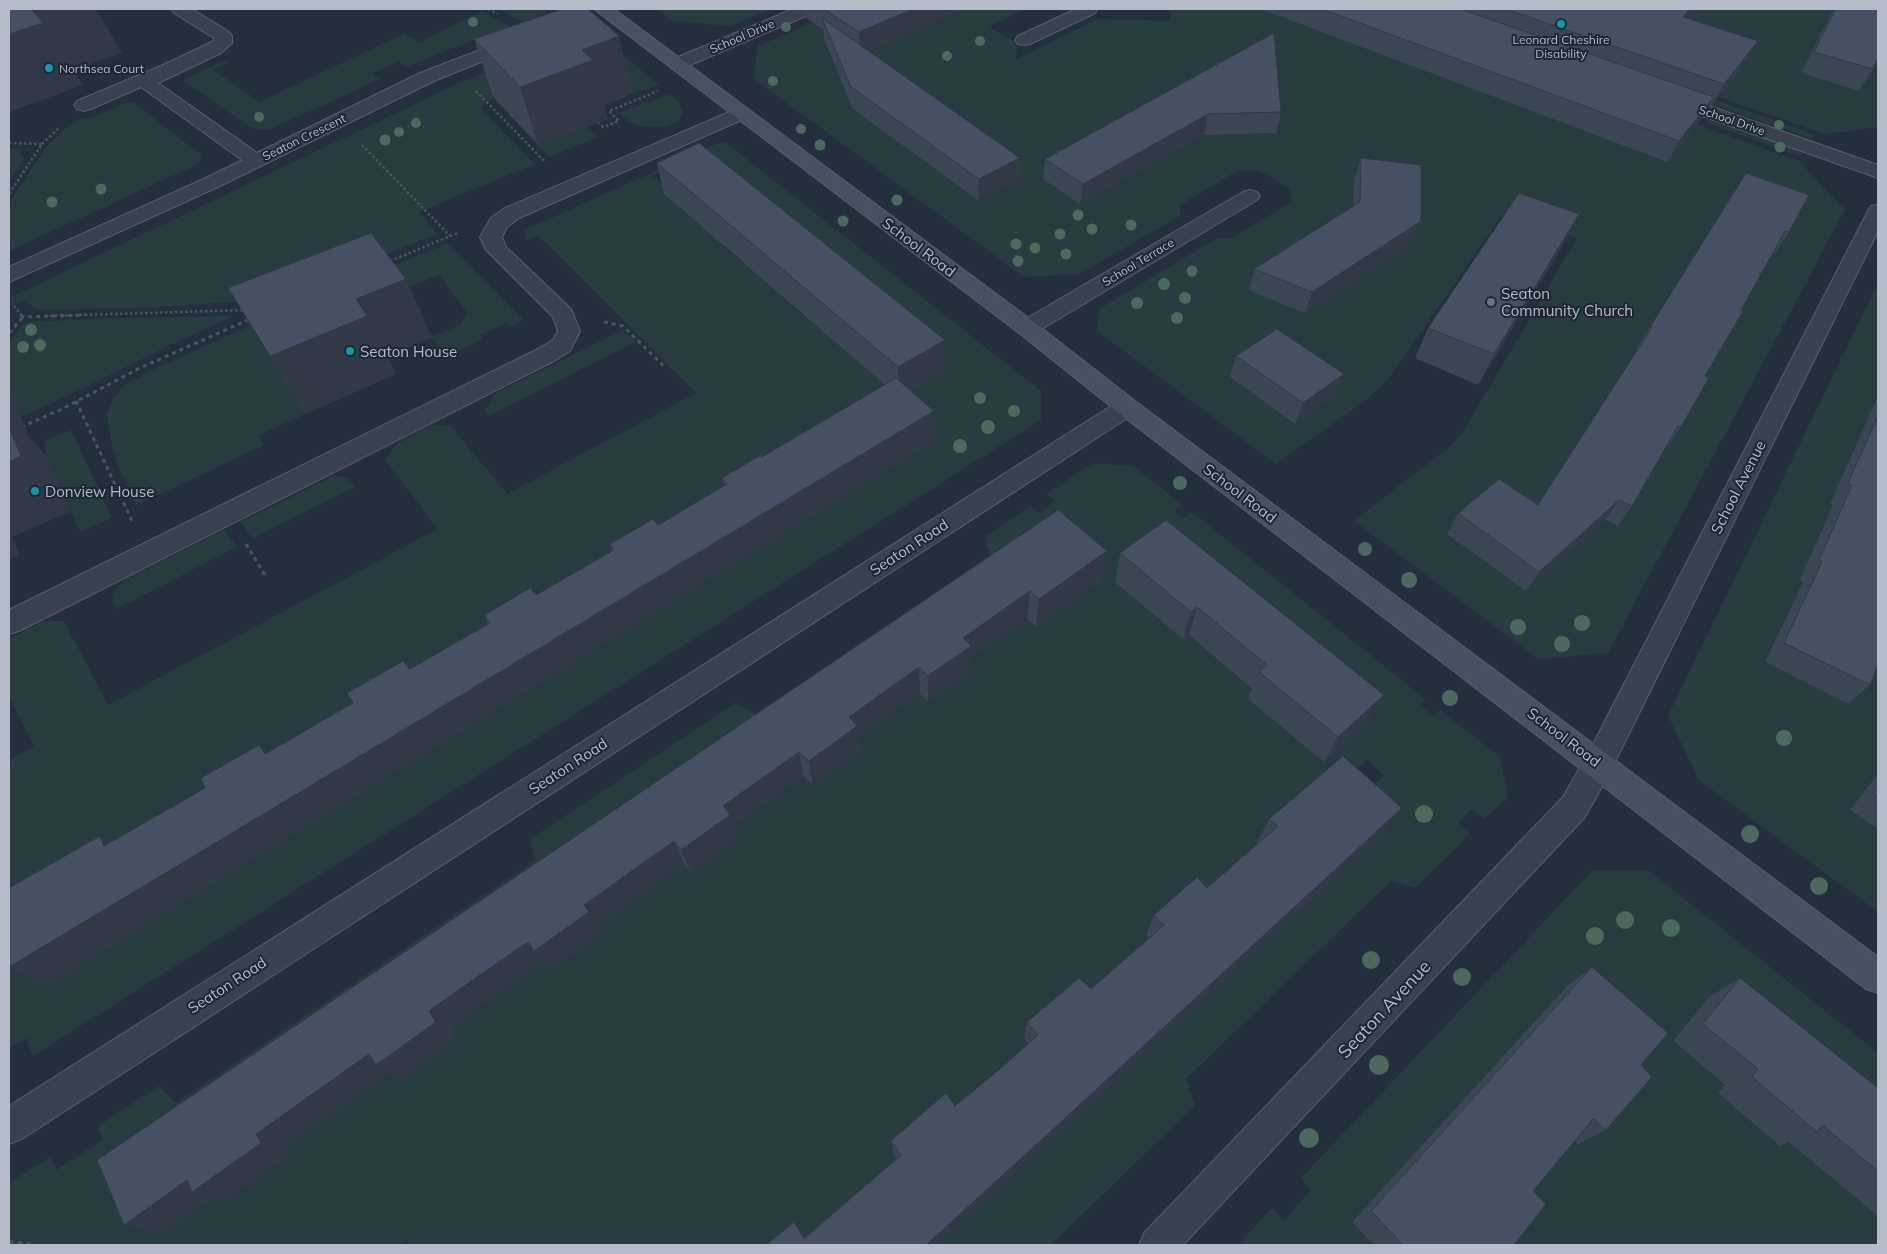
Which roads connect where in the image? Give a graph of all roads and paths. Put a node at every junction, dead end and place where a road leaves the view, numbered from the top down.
1 (180, 9) edge
2 (807, 9) edge
3 (1089, 9) edge
4 (597, 11) edge
5 (534, 34) edge
6 (1024, 40) dead end
7 (677, 64) junction
8 (452, 67) junction
9 (162, 72) junction
10 (694, 77) junction
11 (1654, 93) edge
12 (84, 105) dead end
13 (603, 105) dead end
14 (609, 111) junction
15 (741, 113) junction
16 (338, 120) junction
17 (598, 122) dead end
18 (49, 137) dead end
19 (9, 143) edge
20 (42, 144) junction
21 (256, 161) junction
22 (1878, 172) edge
23 (570, 188) junction
24 (9, 194) edge
25 (1250, 196) dead end
26 (1878, 211) edge
27 (512, 213) junction
28 (450, 236) junction
29 (388, 262) edge
30 (9, 275) edge
31 (13, 305) dead end
32 (252, 309) edge
33 (563, 314) junction
34 (23, 317) junction
35 (252, 318) edge
36 (1027, 328) junction
37 (9, 333) edge
38 (666, 368) dead end
39 (76, 401) junction
40 (1127, 407) junction
41 (17, 429) dead end
42 (121, 499) dead end
43 (9, 623) edge
44 (1598, 764) junction
45 (1878, 977) edge
46 (9, 1126) edge
47 (9, 1242) edge
48 (37, 1245) edge
49 (1158, 1245) edge

1 - 9 street
2 - 7 street, School Drive
3 - 6 street
4 - 7 street, School Road
5 - 8 street, Seaton Crescent
7 - 10 street, School Road
8 - 16 street, Seaton Crescent
8 - 23 path
9 - 12 street
9 - 21 street
10 - 14 path
10 - 15 street, School Road
11 - 22 street, School Drive
13 - 14 path
14 - 17 path
15 - 23 street
15 - 36 street, School Road
16 - 21 street, Seaton Crescent
16 - 28 path
18 - 20 path
19 - 20 path
20 - 24 path
21 - 30 street, Seaton Crescent
23 - 27 street
25 - 36 street, School Terrace
26 - 44 street, School Avenue
27 - 28 path
27 - 33 street
28 - 29 path
31 - 34 path
32 - 34 path
33 - 38 path
33 - 43 street
34 - 37 path
35 - 39 path
36 - 40 street, School Road
39 - 41 path
39 - 42 path
40 - 44 street, School Road
40 - 46 street, Seaton Road
44 - 45 street, School Road
44 - 49 street, Seaton Avenue
47 - 48 path

